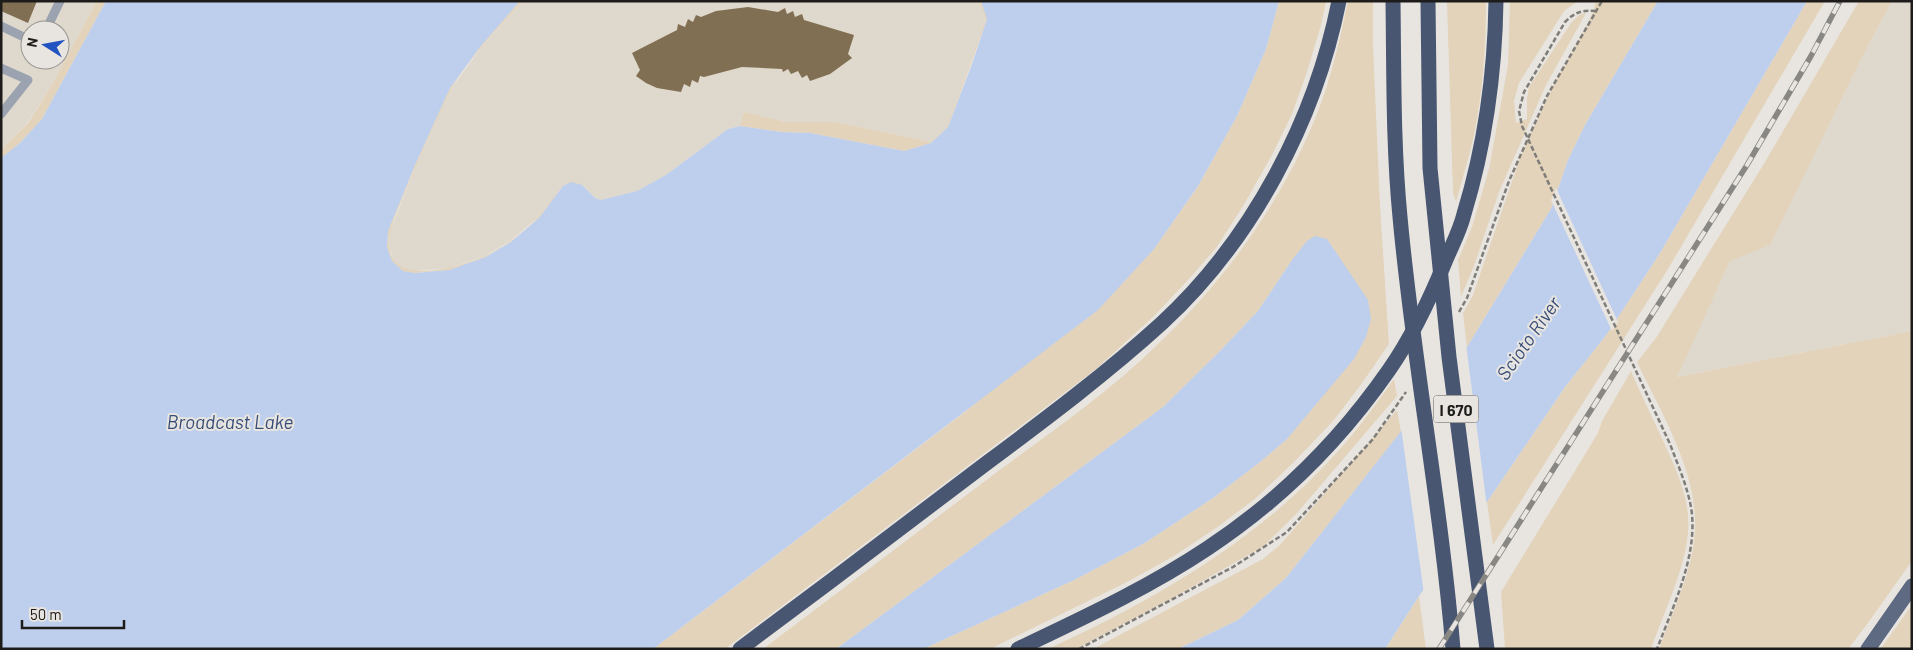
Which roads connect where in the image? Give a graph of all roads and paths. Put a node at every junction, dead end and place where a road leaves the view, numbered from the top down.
1 (60, 1) edge
2 (1339, 1) edge
3 (1393, 1) edge
4 (1428, 1) edge
5 (1496, 1) edge
6 (1602, 1) edge
7 (51, 20) edge
8 (1, 26) edge
9 (20, 35) edge
10 (1, 68) edge
11 (1, 114) edge
12 (1912, 586) edge
13 (740, 649) edge
14 (1018, 649) edge
15 (1453, 649) edge
16 (1486, 649) edge
17 (1657, 649) edge
18 (1868, 649) edge

1 - 7 lane
2 - 13 highway
3 - 15 highway, I 670
4 - 16 highway, I 670
5 - 14 highway
6 - 17 path
8 - 9 lane
10 - 11 lane
12 - 18 main road

